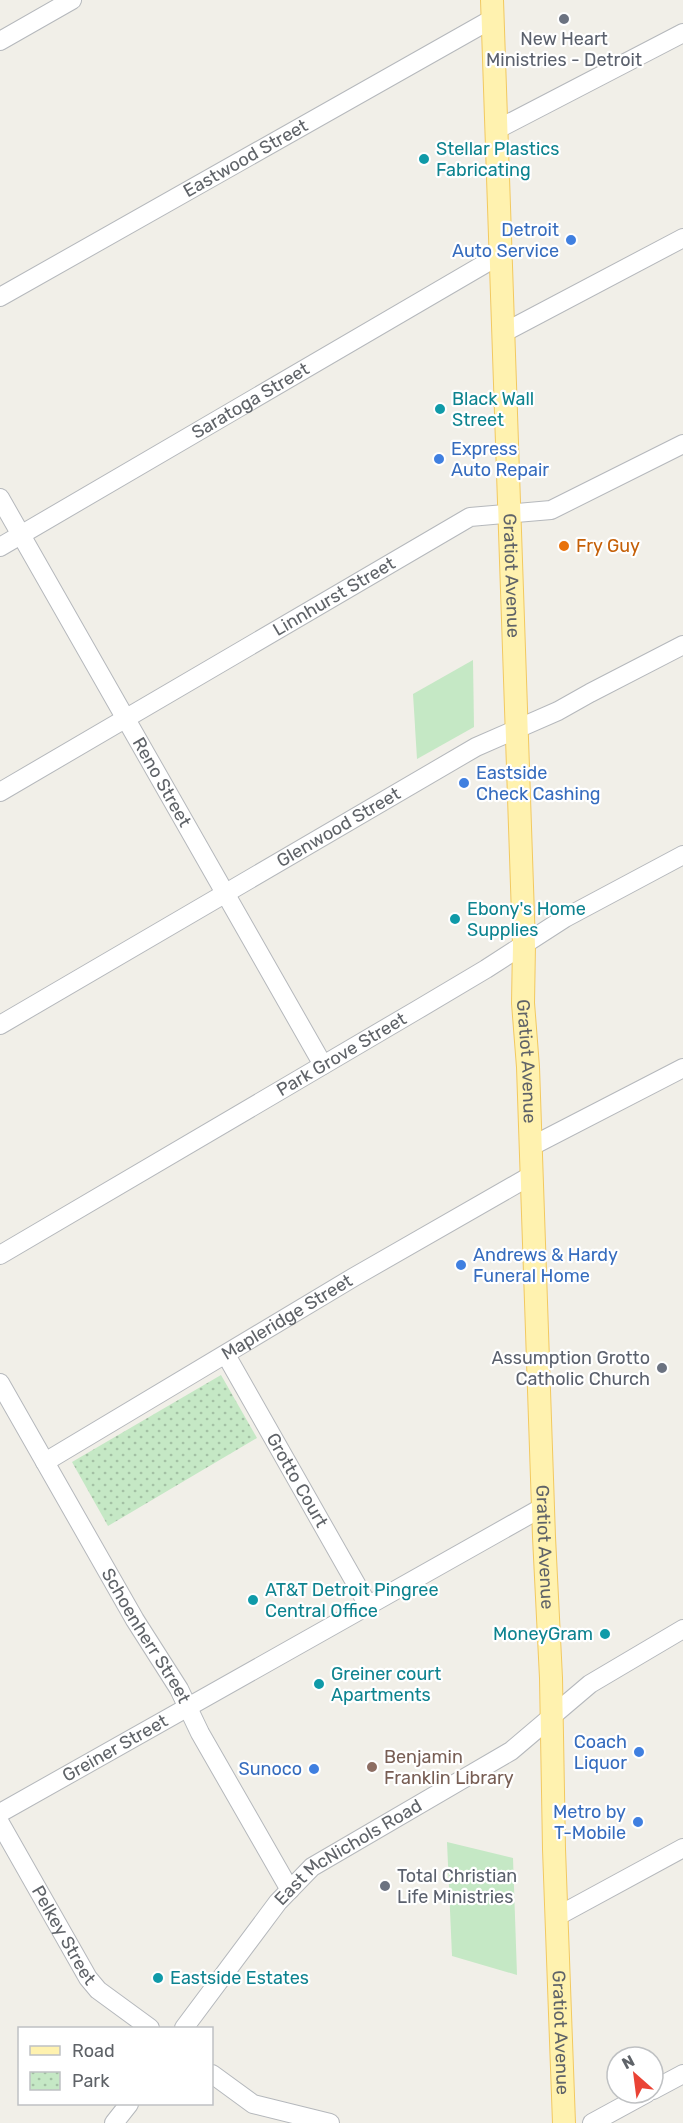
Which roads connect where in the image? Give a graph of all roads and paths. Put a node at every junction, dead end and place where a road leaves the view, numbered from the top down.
1 (72, 0) edge
2 (492, 10) edge
3 (683, 33) edge
4 (0, 41) edge
5 (496, 130) junction
6 (683, 238) edge
7 (500, 255) junction
8 (0, 297) edge
9 (503, 333) junction
10 (683, 444) edge
11 (0, 498) edge
12 (509, 514) junction
13 (21, 535) junction
14 (0, 547) edge
15 (683, 645) edge
16 (126, 719) junction
17 (516, 730) junction
18 (0, 792) edge
19 (683, 855) edge
20 (226, 893) junction
21 (524, 945) junction
22 (0, 1025) edge
23 (323, 1065) junction
24 (683, 1068) edge
25 (530, 1147) junction
26 (532, 1175) junction
27 (0, 1255) edge
28 (226, 1355) junction
29 (0, 1383) edge
30 (45, 1462) junction
31 (543, 1507) junction
32 (368, 1605) junction
33 (683, 1629) edge
34 (187, 1708) junction
35 (551, 1718) junction
36 (0, 1813) edge
37 (0, 1823) edge
38 (683, 1848) edge
39 (290, 1890) junction
40 (556, 1917) junction
41 (149, 2027) edge
42 (185, 2027) edge
43 (683, 2074) edge
44 (213, 2075) edge
45 (665, 2084) edge
46 (128, 2105) edge
47 (625, 2105) edge
48 (114, 2123) edge
49 (330, 2123) edge
50 (564, 2123) edge
51 (592, 2123) edge

1 - 4 street
2 - 5 main road, Gratiot Avenue
2 - 8 street, Eastwood Street
3 - 5 street
5 - 7 main road, Gratiot Avenue
6 - 9 street
7 - 9 main road, Gratiot Avenue
7 - 13 street, Saratoga Street
9 - 12 main road, Gratiot Avenue
10 - 12 street, Linnhurst Street
11 - 13 street, Reno Street
12 - 16 street, Linnhurst Street
12 - 17 main road, Gratiot Avenue
13 - 14 street, Saratoga Street
13 - 16 street, Reno Street
15 - 17 street, Glenwood Street
16 - 18 street, Linnhurst Street
16 - 20 street, Reno Street
17 - 20 street, Glenwood Street
17 - 21 main road, Gratiot Avenue
19 - 21 street, Park Grove Street
20 - 22 street, Glenwood Street
20 - 23 street, Reno Street
21 - 23 street, Park Grove Street
21 - 25 main road, Gratiot Avenue
23 - 27 street, Park Grove Street
24 - 25 street
25 - 26 main road, Gratiot Avenue
26 - 28 street, Mapleridge Street
26 - 31 main road, Gratiot Avenue
28 - 30 street, Mapleridge Street
28 - 32 street, Grotto Court
29 - 30 street, Schoenherr Street
30 - 34 street, Schoenherr Street
31 - 32 street, Greiner Street
31 - 35 main road, Gratiot Avenue
32 - 34 street, Greiner Street
33 - 35 street, East McNichols Road
34 - 36 street, Greiner Street
34 - 39 street, Schoenherr Street
35 - 39 street, East McNichols Road
35 - 40 main road, Gratiot Avenue
37 - 41 street, Pelkey Street
38 - 40 street
39 - 42 street, East McNichols Road
40 - 50 main road, Gratiot Avenue
43 - 45 street
44 - 49 street
46 - 48 street
47 - 51 street

